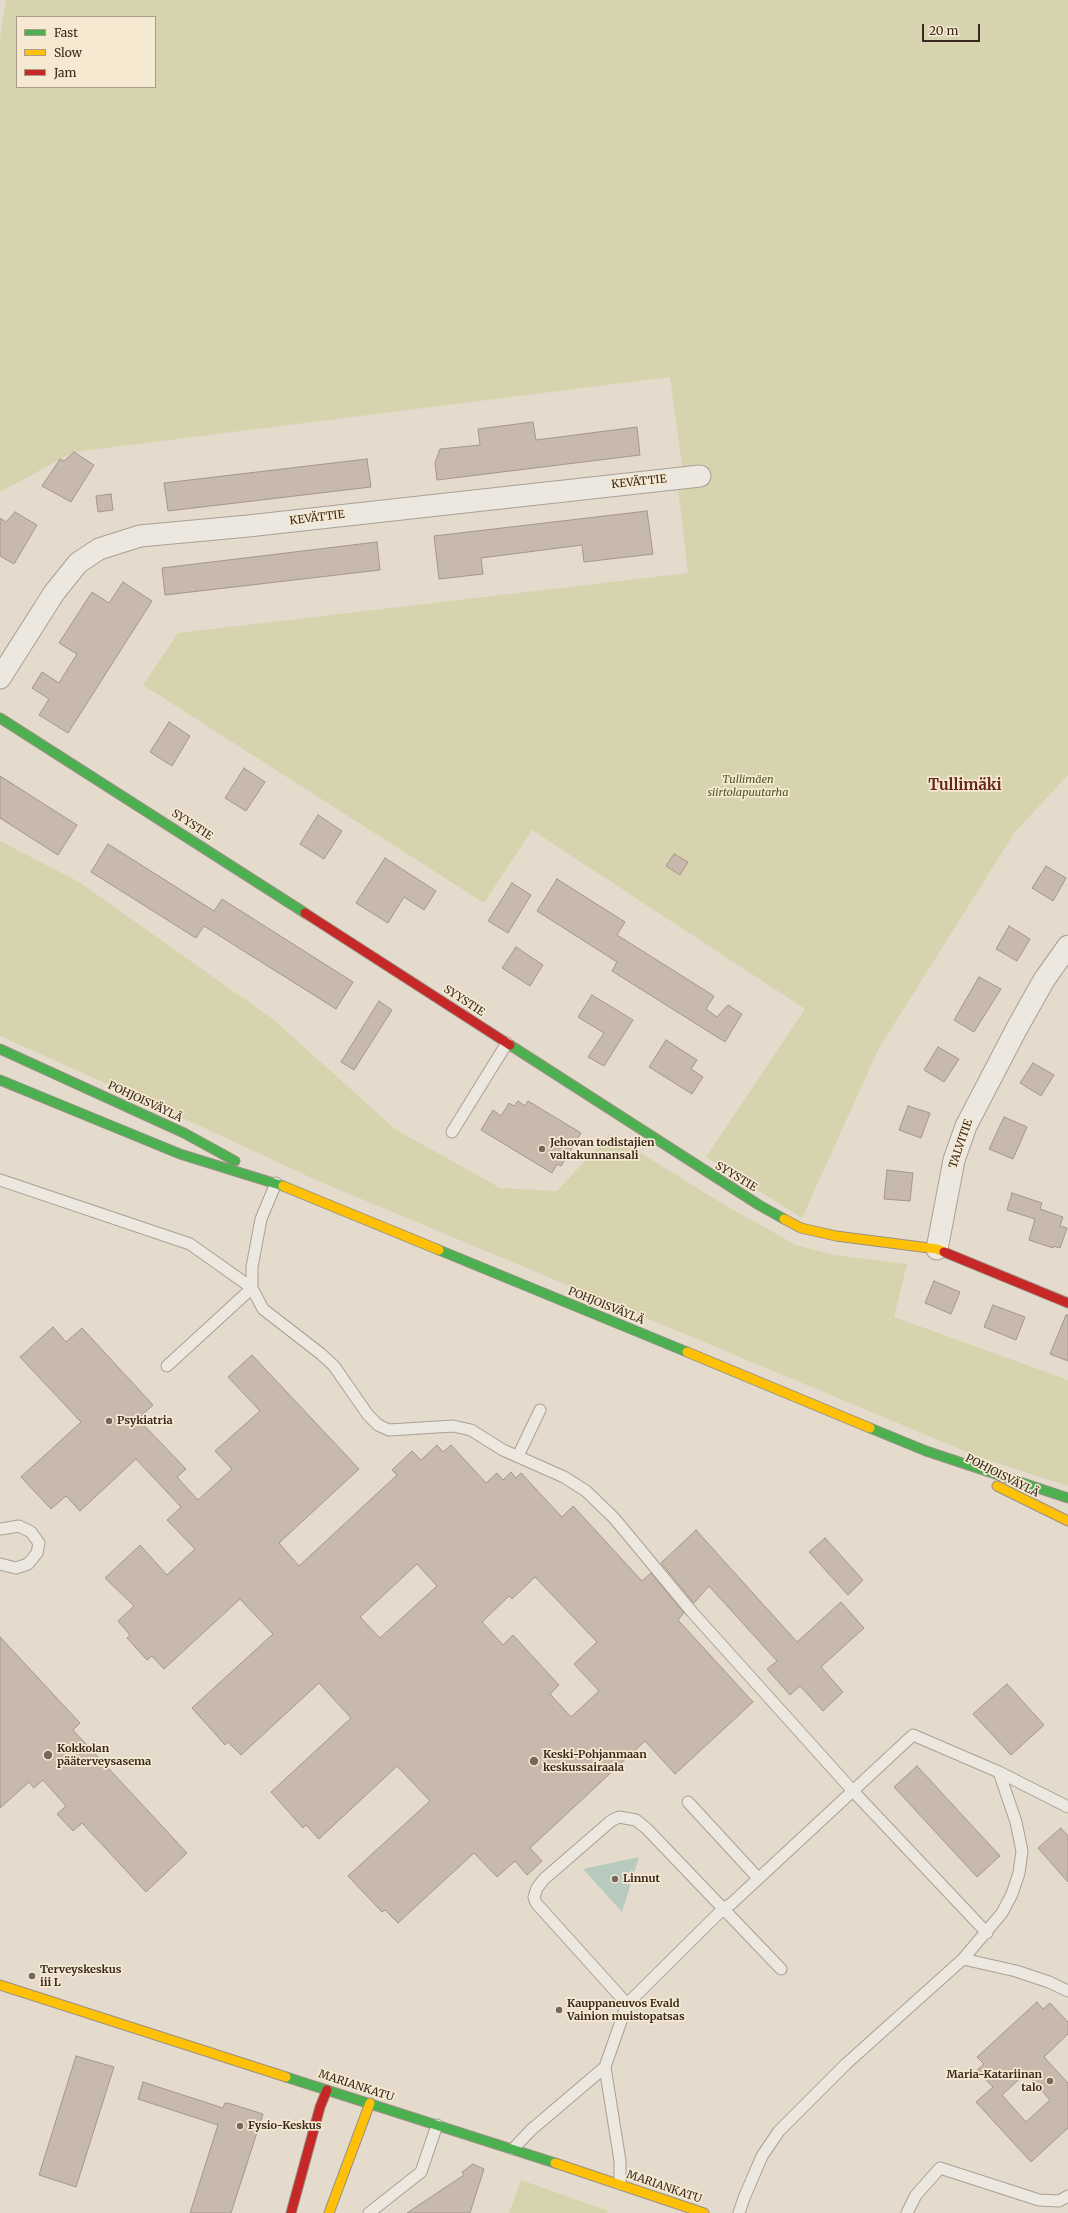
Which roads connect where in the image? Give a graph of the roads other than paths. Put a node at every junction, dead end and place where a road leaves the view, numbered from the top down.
1 (700, 476) dead end
2 (0, 678) edge
3 (0, 718) edge
4 (1068, 946) edge
5 (507, 1043) junction
6 (0, 1050) edge
7 (0, 1080) edge
8 (452, 1132) dead end
9 (0, 1180) edge
10 (276, 1183) junction
11 (937, 1249) junction
12 (252, 1288) junction
13 (1068, 1303) edge
14 (167, 1366) dead end
15 (540, 1410) dead end
16 (926, 1451) junction
17 (518, 1456) junction
18 (1068, 1498) edge
19 (1068, 1521) edge
20 (0, 1529) edge
21 (0, 1564) edge
22 (999, 1772) junction
23 (852, 1790) junction
24 (688, 1802) dead end
25 (1068, 1807) edge
26 (758, 1878) junction
27 (724, 1908) junction
28 (987, 1933) junction
29 (963, 1959) junction
30 (781, 1969) dead end
31 (0, 1984) edge
32 (1068, 1991) edge
33 (627, 2004) junction
34 (605, 2067) junction
35 (327, 2090) junction
36 (370, 2103) junction
37 (437, 2125) junction
38 (513, 2149) junction
39 (620, 2184) junction
40 (1068, 2196) edge
41 (291, 2213) edge
42 (329, 2213) edge
43 (369, 2213) edge
44 (704, 2213) edge
45 (739, 2213) edge
46 (907, 2213) edge

1 - 2 street, KEVÄTTIE
3 - 5 street, SYYSTIE
4 - 11 street, TALVITIE
5 - 8 lane
5 - 11 street, SYYSTIE
6 - 10 street, POHJOISVÄYLÄ
7 - 10 street, POHJOISVÄYLÄ
9 - 12 lane
10 - 12 lane
10 - 16 street, POHJOISVÄYLÄ
11 - 13 street
12 - 14 lane
12 - 17 lane
15 - 17 lane
16 - 18 street, POHJOISVÄYLÄ
16 - 19 street, POHJOISVÄYLÄ
17 - 23 lane
20 - 21 lane
22 - 23 lane
22 - 25 lane
22 - 28 lane
23 - 26 lane
23 - 28 lane
24 - 26 lane
26 - 27 lane
27 - 30 lane
27 - 33 lane
27 - 33 lane
28 - 29 lane
29 - 32 lane
29 - 45 lane
31 - 35 street, MARIANKATU
33 - 34 lane
34 - 38 lane
34 - 39 lane
35 - 36 street, MARIANKATU
35 - 41 street
36 - 37 street, MARIANKATU
36 - 42 street
37 - 38 street, MARIANKATU
37 - 43 lane
38 - 39 street, MARIANKATU
39 - 44 street, MARIANKATU
40 - 46 lane

